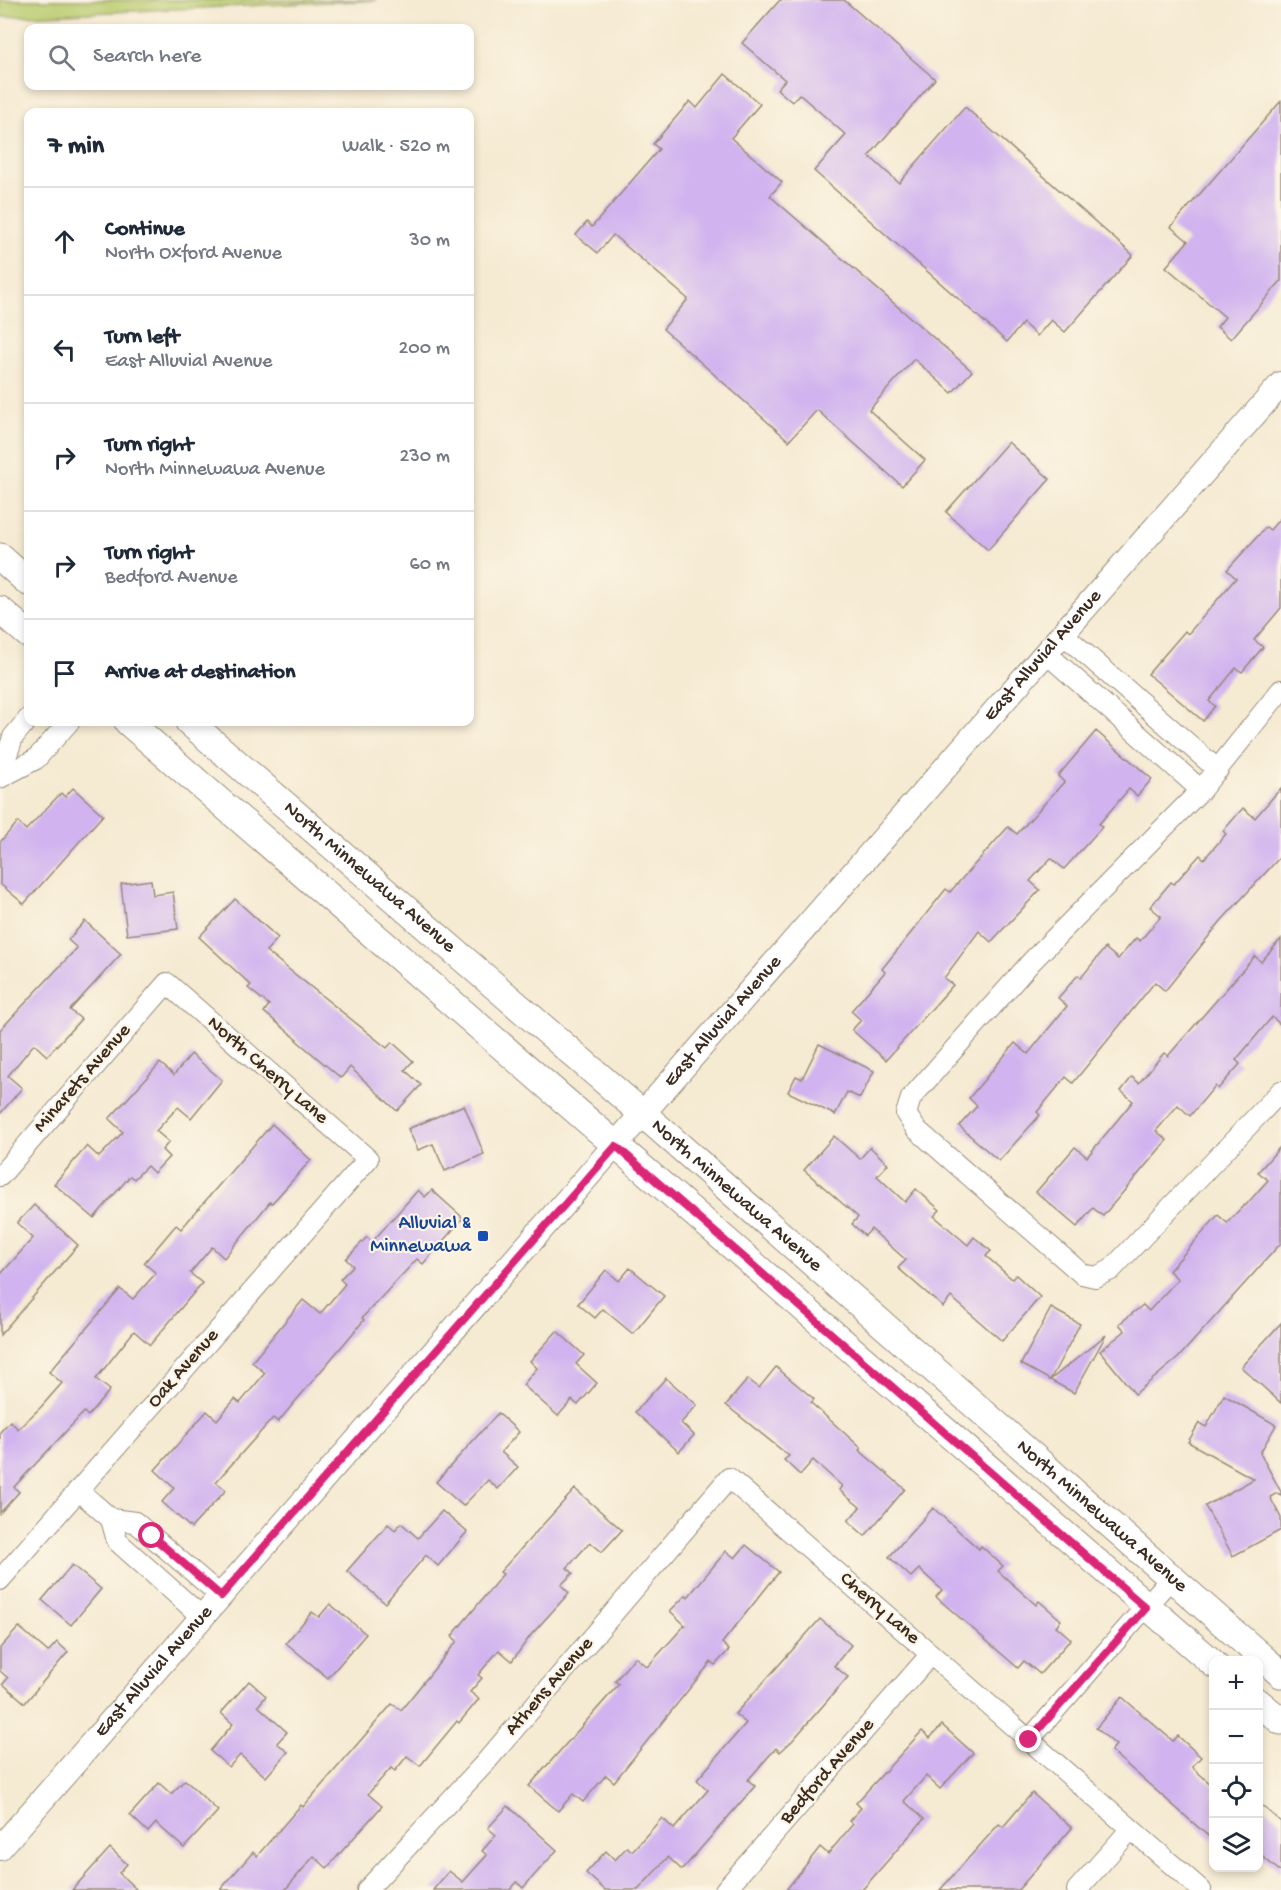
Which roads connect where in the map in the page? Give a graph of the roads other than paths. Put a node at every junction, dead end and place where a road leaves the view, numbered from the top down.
1 (1281, 384) edge
2 (0, 557) edge
3 (24, 578) edge
4 (0, 609) edge
5 (24, 630) edge
6 (1062, 634) junction
7 (1046, 653) junction
8 (1281, 690) edge
9 (24, 724) edge
10 (65, 726) edge
11 (133, 726) edge
12 (194, 726) edge
13 (1218, 770) junction
14 (0, 777) edge
15 (1200, 789) junction
16 (167, 983) joint
17 (1281, 1090) edge
18 (643, 1114) junction
19 (616, 1146) junction
20 (368, 1159) joint
21 (0, 1176) edge
22 (729, 1478) joint
23 (78, 1490) junction
24 (111, 1519) junction
25 (168, 1551) junction
26 (151, 1570) junction
27 (1171, 1578) junction
28 (0, 1580) edge
29 (221, 1596) junction
30 (1146, 1608) junction
31 (202, 1617) junction
32 (931, 1654) junction
33 (1209, 1660) edge
34 (1281, 1674) edge
35 (1263, 1706) edge
36 (1281, 1721) edge
37 (1029, 1740) junction
38 (1131, 1829) junction
39 (0, 1848) edge
40 (367, 1890) edge
41 (725, 1890) edge
42 (1077, 1890) edge
43 (1201, 1890) edge

1 - 6 street, East Alluvial Avenue
2 - 3 main road
4 - 5 main road
6 - 7 street, East Alluvial Avenue
6 - 13 street
7 - 15 street
7 - 18 street, East Alluvial Avenue
8 - 13 street
9 - 14 street
10 - 14 street
11 - 19 main road, North Minnewawa Avenue
12 - 18 main road, North Minnewawa Avenue
13 - 15 street
15 - 17 street
16 - 20 street, North Cherry Lane
16 - 21 street, Minarets Avenue
18 - 19 street, East Alluvial Avenue
18 - 27 main road, North Minnewawa Avenue
19 - 29 street, East Alluvial Avenue
19 - 30 main road, North Minnewawa Avenue
20 - 23 street, Oak Avenue
22 - 32 street, Cherry Lane
22 - 40 street, Athens Avenue
23 - 24 street
23 - 28 street, Oak Avenue
24 - 25 street
24 - 26 street
25 - 26 street
25 - 29 street
26 - 31 street
27 - 30 street
27 - 34 main road, North Minnewawa Avenue
29 - 31 street, East Alluvial Avenue
30 - 33 main road, North Minnewawa Avenue
30 - 37 street
31 - 39 street, East Alluvial Avenue
32 - 37 street, Cherry Lane
32 - 41 street, Bedford Avenue
35 - 36 main road
37 - 38 street
38 - 42 street
38 - 43 street

